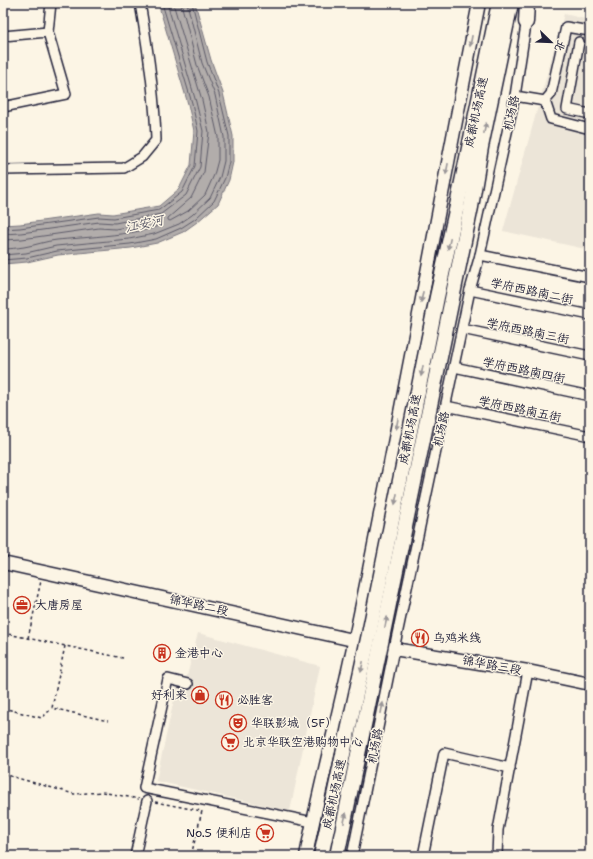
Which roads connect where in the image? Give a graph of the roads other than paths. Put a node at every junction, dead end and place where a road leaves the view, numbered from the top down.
1 (51, 3) edge
2 (140, 3) edge
3 (478, 3) edge
4 (483, 3) edge
5 (499, 3) edge
6 (511, 3) edge
7 (527, 3) edge
8 (531, 3) edge
9 (526, 22) junction
10 (475, 23) junction
11 (590, 31) edge
12 (48, 32) junction
13 (3, 36) edge
14 (579, 42) dead end
15 (515, 96) junction
16 (545, 101) junction
17 (3, 107) edge
18 (590, 114) edge
19 (590, 127) edge
20 (3, 170) edge
21 (464, 207) junction
22 (480, 255) junction
23 (590, 277) edge
24 (470, 290) junction
25 (590, 315) edge
26 (462, 329) junction
27 (590, 356) edge
28 (454, 367) junction
29 (590, 396) edge
30 (446, 406) junction
31 (590, 436) edge
32 (3, 563) edge
33 (355, 639) junction
34 (394, 648) junction
35 (528, 672) junction
36 (188, 684) dead end
37 (590, 684) edge
38 (510, 768) junction
39 (147, 801) road end
40 (313, 822) junction
41 (135, 856) edge
42 (306, 856) edge
43 (321, 856) edge
44 (338, 856) edge
45 (352, 856) edge
46 (423, 856) edge
47 (497, 856) edge

1 - 12 street
2 - 20 street
3 - 10 main road
4 - 10 main road
5 - 21 highway, 成都机场高速
21 -> 6 highway, 成都机场高速
7 - 9 highway
8 - 9 street, 机场路
9 - 15 street, 机场路
10 -> 33 main road
11 - 16 street
12 - 13 street
12 - 17 street
14 - 18 street
15 - 16 street
15 - 22 street, 机场路
16 - 19 street
21 -> 43 highway, 成都机场高速, bridge
44 -> 21 highway, 成都机场高速, bridge
22 - 23 street
22 - 24 street, 机场路
24 - 25 street, 学府西路南二街
24 - 26 street, 机场路
26 - 27 street, 学府西路南三街
26 - 28 street, 机场路
28 - 29 street, 学府西路南四街
28 - 30 street, 机场路
30 - 31 street, 学府西路南五街
30 - 34 street, 机场路
32 - 33 main road, 锦华路二段
33 - 34 main road, 锦华路二段
33 - 40 main road
34 - 35 main road, 锦华路三段
45 -> 34 street, 机场路
35 - 37 main road, 锦华路三段
35 - 38 street
36 - 40 street
38 - 46 street
38 - 47 street
39 - 41 street
40 - 42 main road

